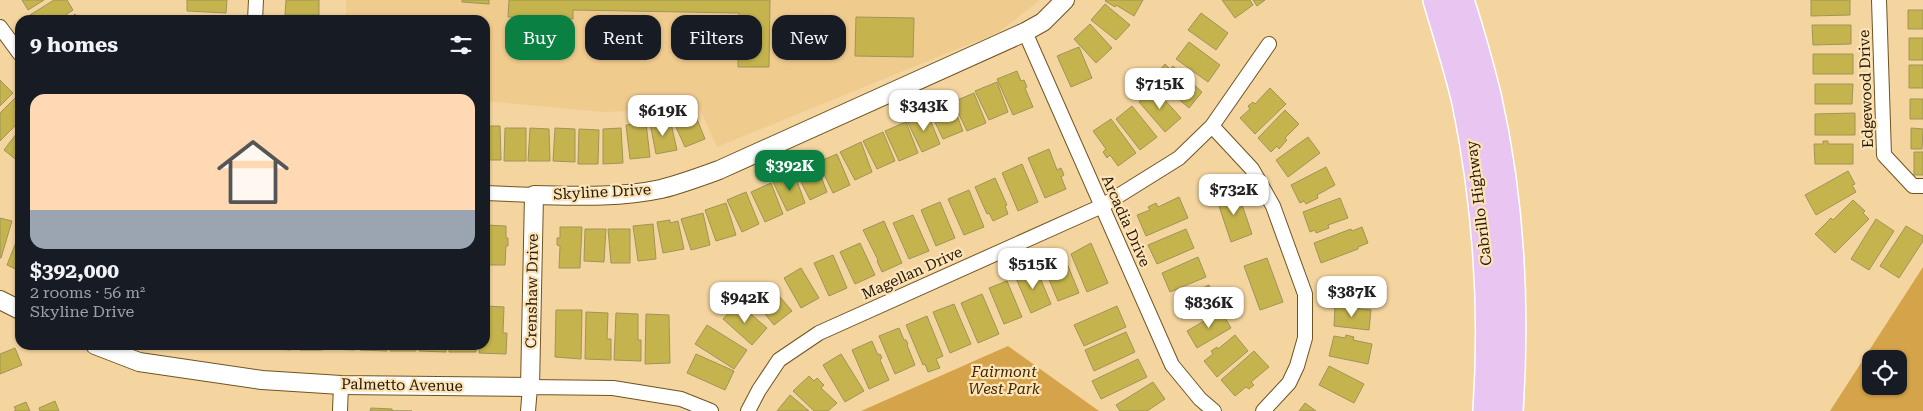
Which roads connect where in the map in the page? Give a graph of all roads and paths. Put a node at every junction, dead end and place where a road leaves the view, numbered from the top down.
1 (256, 0) edge
2 (1065, 0) edge
3 (1436, 0) edge
4 (1461, 0) edge
5 (1879, 0) edge
6 (255, 15) edge
7 (0, 27) edge
8 (1025, 32) junction
9 (1269, 44) dead end
10 (15, 47) edge
11 (1212, 126) junction
12 (1923, 186) edge
13 (490, 193) edge
14 (534, 194) junction
15 (1102, 206) junction
16 (0, 300) edge
17 (15, 308) edge
18 (108, 350) edge
19 (341, 385) junction
20 (530, 387) junction
21 (340, 411) edge
22 (528, 411) edge
23 (711, 411) edge
24 (748, 411) edge
25 (1214, 411) edge
26 (1263, 411) edge
27 (1486, 411) edge
28 (1510, 411) edge

1 - 6 street
2 - 8 street, Skyline Drive
3 - 27 highway, Cabrillo Highway
4 - 28 highway, Cabrillo Highway
5 - 12 street, Edgewood Drive
7 - 10 street
8 - 14 street, Skyline Drive
8 - 15 street, Arcadia Drive
9 - 11 street, Magellan Drive
11 - 15 street, Magellan Drive
11 - 26 street
13 - 14 street, Skyline Drive
14 - 20 street, Crenshaw Drive
15 - 24 street, Magellan Drive
15 - 25 street, Arcadia Drive
16 - 17 street
18 - 19 street, Palmetto Avenue
19 - 20 street, Palmetto Avenue
19 - 21 street
20 - 22 street
20 - 23 street, Palmetto Avenue

